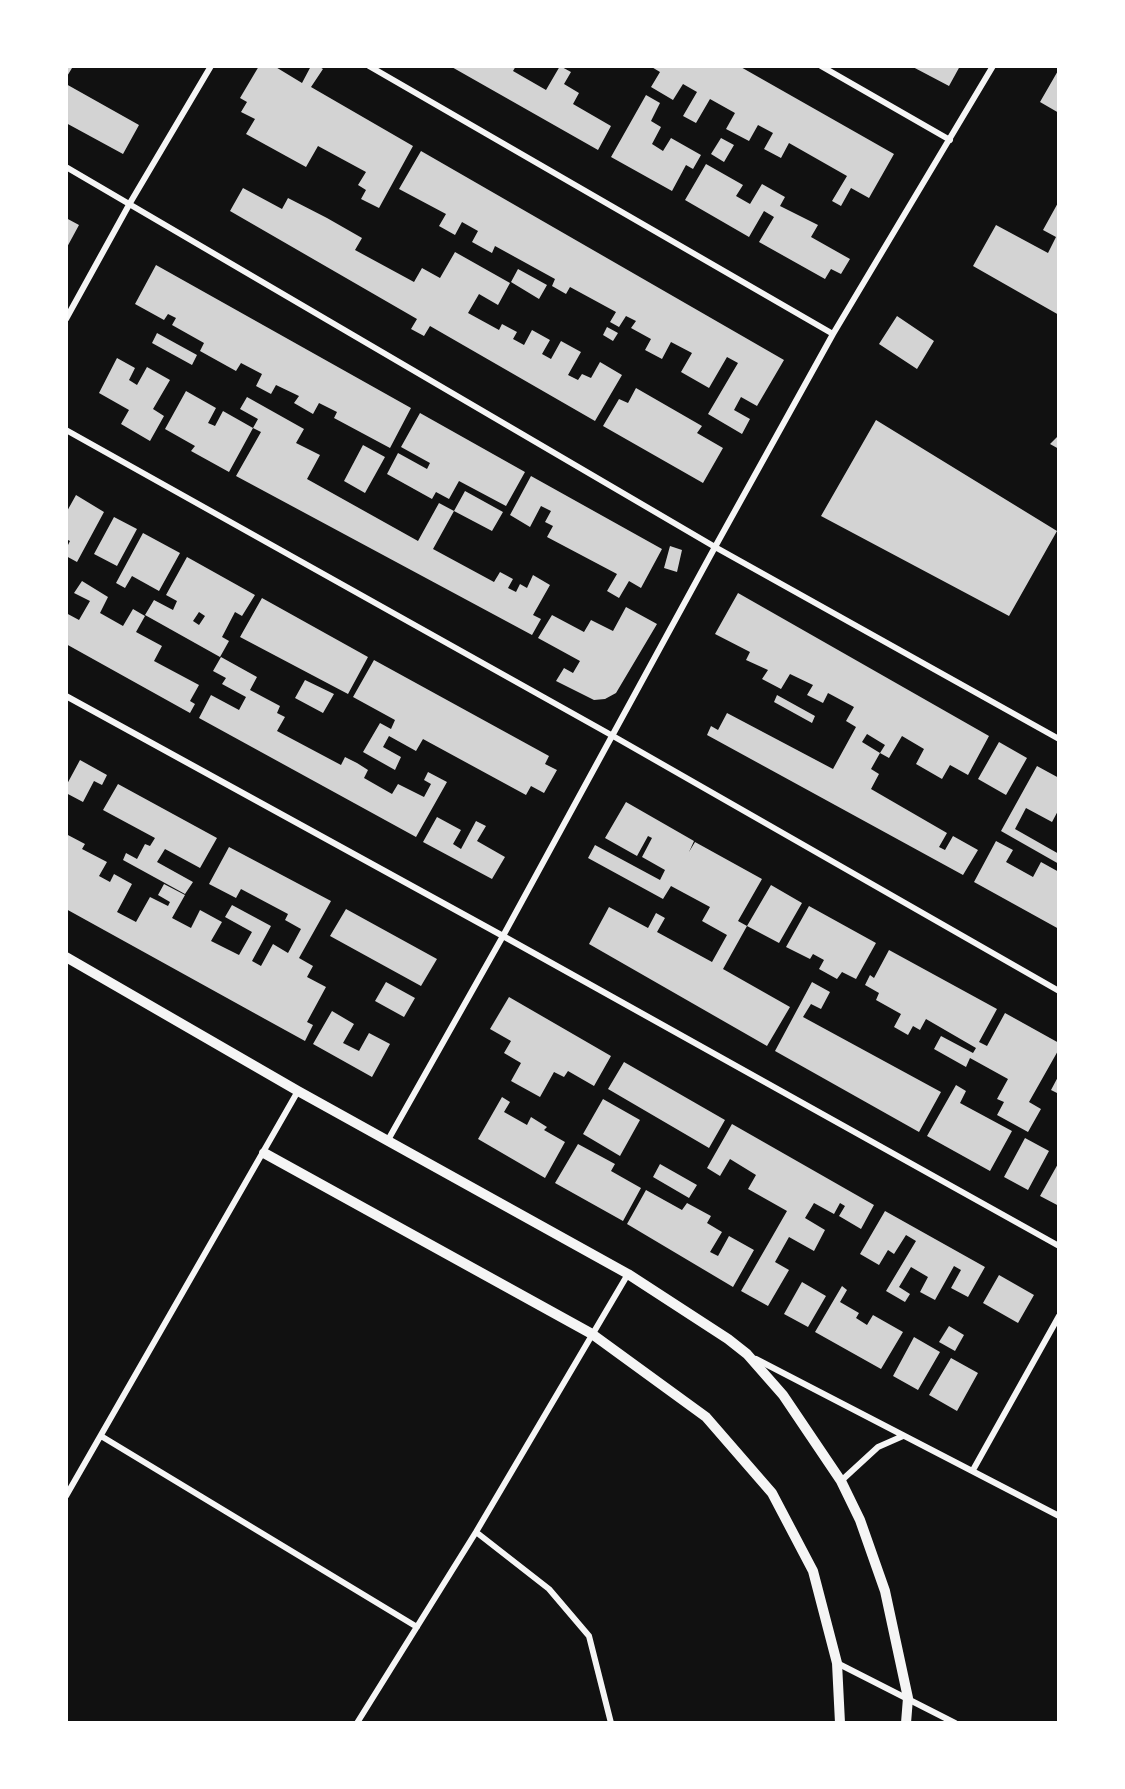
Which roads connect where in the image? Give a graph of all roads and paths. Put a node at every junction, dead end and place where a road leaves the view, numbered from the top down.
1 (211, 66) edge
2 (369, 66) edge
3 (821, 66) edge
4 (993, 66) edge
5 (950, 140) junction
6 (66, 167) edge
7 (130, 203) junction
8 (66, 320) edge
9 (833, 334) junction
10 (66, 430) edge
11 (715, 547) junction
12 (66, 696) edge
13 (614, 736) junction
14 (1059, 739) edge
15 (503, 936) junction
16 (66, 957) edge
17 (1059, 991) edge
18 (298, 1091) junction
19 (388, 1140) junction
20 (264, 1153) junction
21 (1059, 1246) edge
22 (628, 1274) junction
23 (1059, 1316) edge
24 (592, 1334) junction
25 (747, 1354) junction
26 (100, 1436) junction
27 (903, 1436) junction
28 (974, 1470) junction
29 (841, 1481) junction
30 (66, 1496) edge
31 (1059, 1516) edge
32 (476, 1532) junction
33 (417, 1628) junction
34 (837, 1663) junction
35 (908, 1698) junction
36 (357, 1723) edge
37 (611, 1723) edge
38 (840, 1723) edge
39 (906, 1723) edge
40 (955, 1723) edge

1 - 7 street
2 - 9 street
3 - 5 street
4 - 5 street
5 - 9 street
6 - 7 street
7 - 8 street
7 - 11 street
9 - 11 street
10 - 13 street
11 - 13 street
11 - 14 street
12 - 15 street
13 - 15 street
13 - 17 street
15 - 19 street
15 - 21 street
16 - 18 street
18 - 19 street
18 - 20 street
19 - 22 street
20 - 24 street
20 - 26 street
22 - 24 street
22 - 25 street
23 - 28 street
24 - 32 street
24 - 34 street
25 - 27 street
25 - 29 street
26 - 30 street
26 - 33 street
27 - 28 street
27 - 29 street
28 - 31 street
29 - 35 street
32 - 33 street
32 - 37 street
33 - 36 street
34 - 35 street
34 - 38 street
35 - 39 street
35 - 40 street

